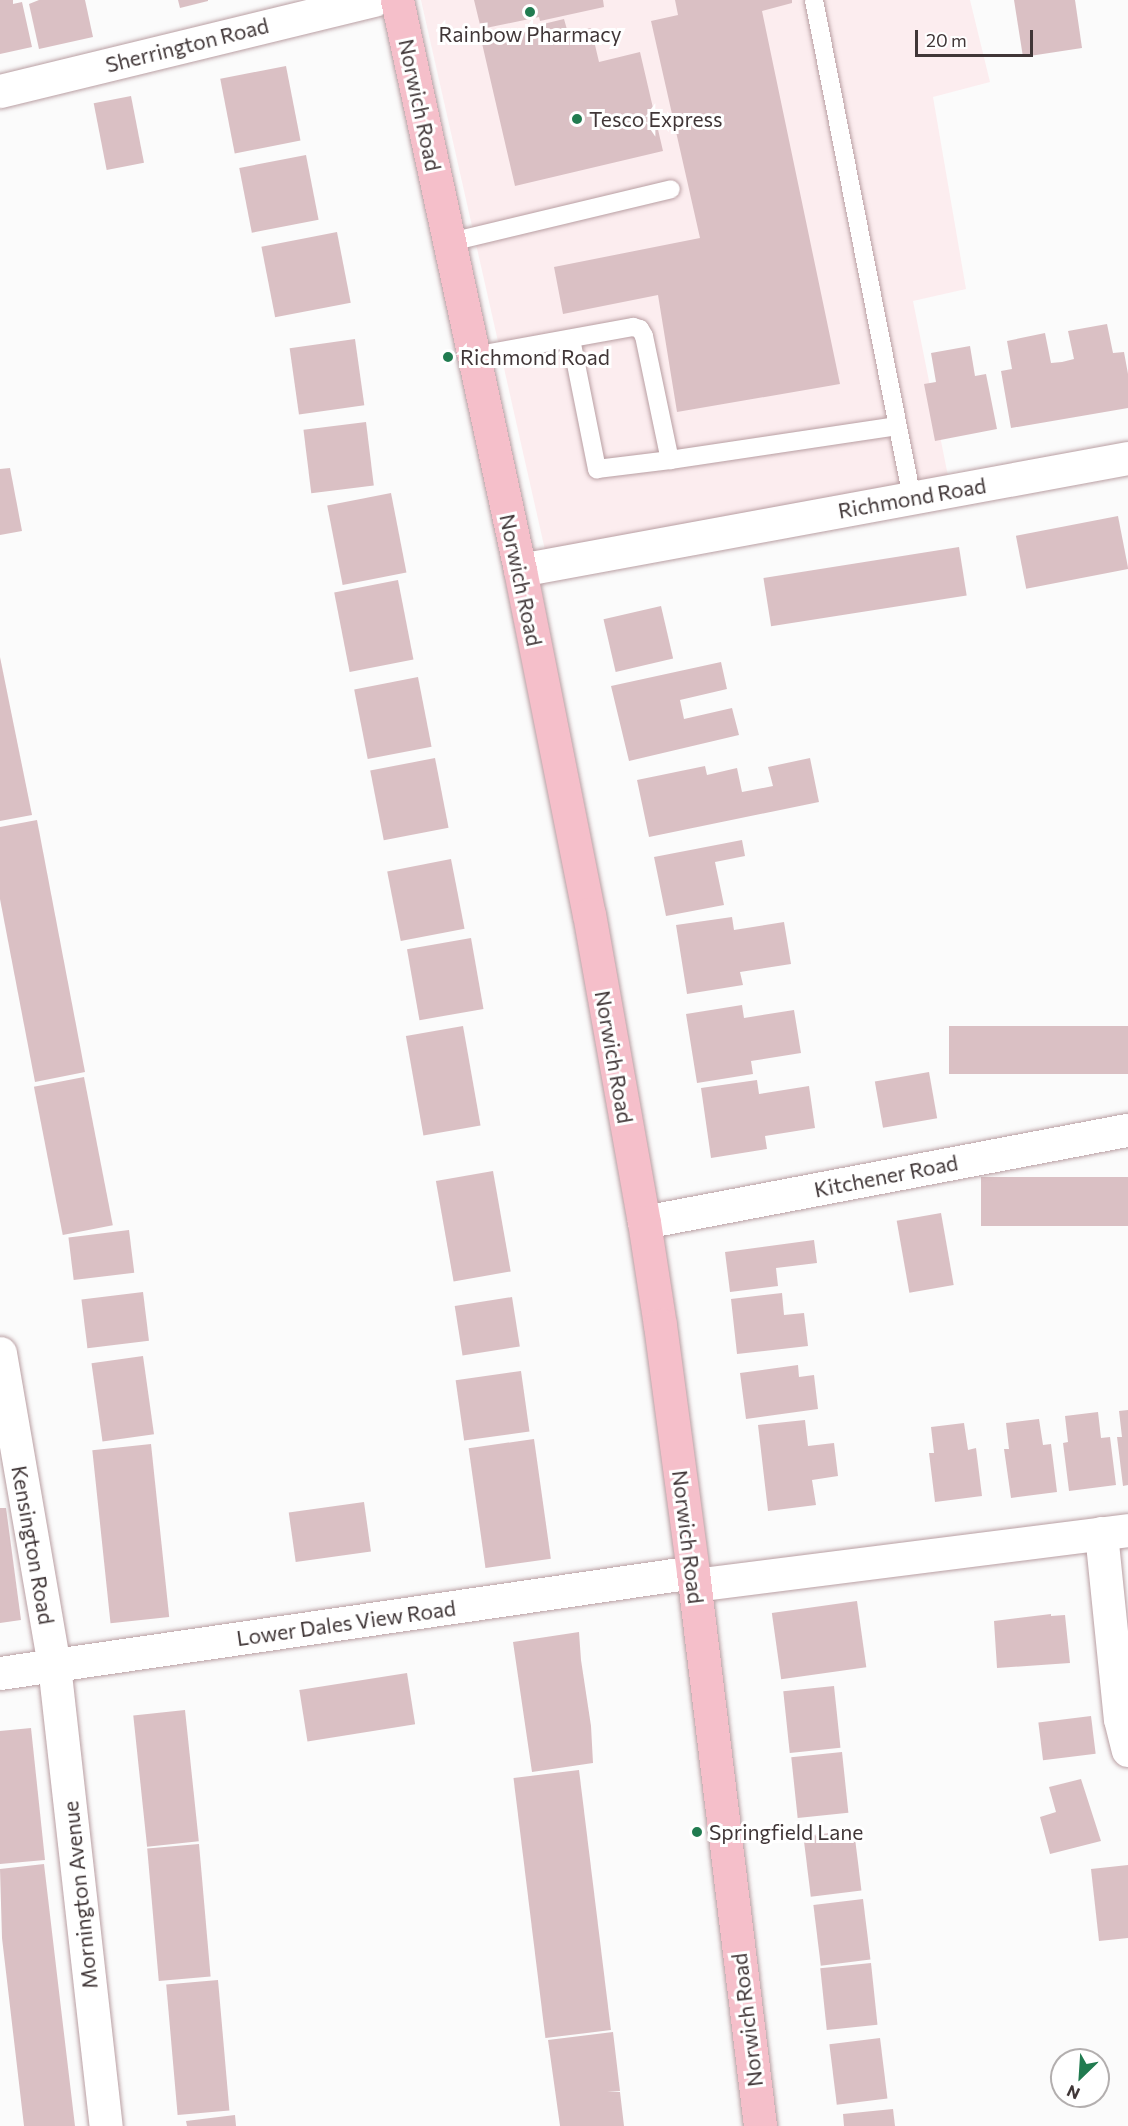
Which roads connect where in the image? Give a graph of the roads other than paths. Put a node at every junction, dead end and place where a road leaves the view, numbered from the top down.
1 (374, 0) edge
2 (398, 0) edge
3 (814, 0) edge
4 (0, 91) edge
5 (671, 189) dead end
6 (451, 242) junction
7 (571, 339) junction
8 (474, 356) junction
9 (897, 426) junction
10 (1128, 458) edge
11 (670, 460) junction
12 (912, 498) junction
13 (520, 570) junction
14 (1128, 1130) edge
15 (644, 1222) junction
16 (0, 1353) edge
17 (1114, 1532) edge
18 (693, 1579) junction
19 (54, 1665) junction
20 (0, 1673) edge
21 (1128, 1750) edge
22 (106, 2126) edge
23 (760, 2126) edge

1 - 4 street, Sherrington Road
2 - 6 main road, Norwich Road
3 - 9 lane
5 - 6 lane
6 - 8 main road, Norwich Road
7 - 8 lane
7 - 11 lane
7 - 11 lane
8 - 13 main road, Norwich Road
9 - 11 lane
9 - 12 lane
10 - 12 street, Richmond Road
12 - 13 street, Richmond Road
13 - 15 main road, Norwich Road
14 - 15 street, Kitchener Road
15 - 18 main road, Norwich Road
16 - 19 street, Kensington Road
17 - 18 street
17 - 21 street
18 - 19 street, Lower Dales View Road
18 - 23 main road, Norwich Road
19 - 20 street, Lower Dales View Road
19 - 22 street, Mornington Avenue

